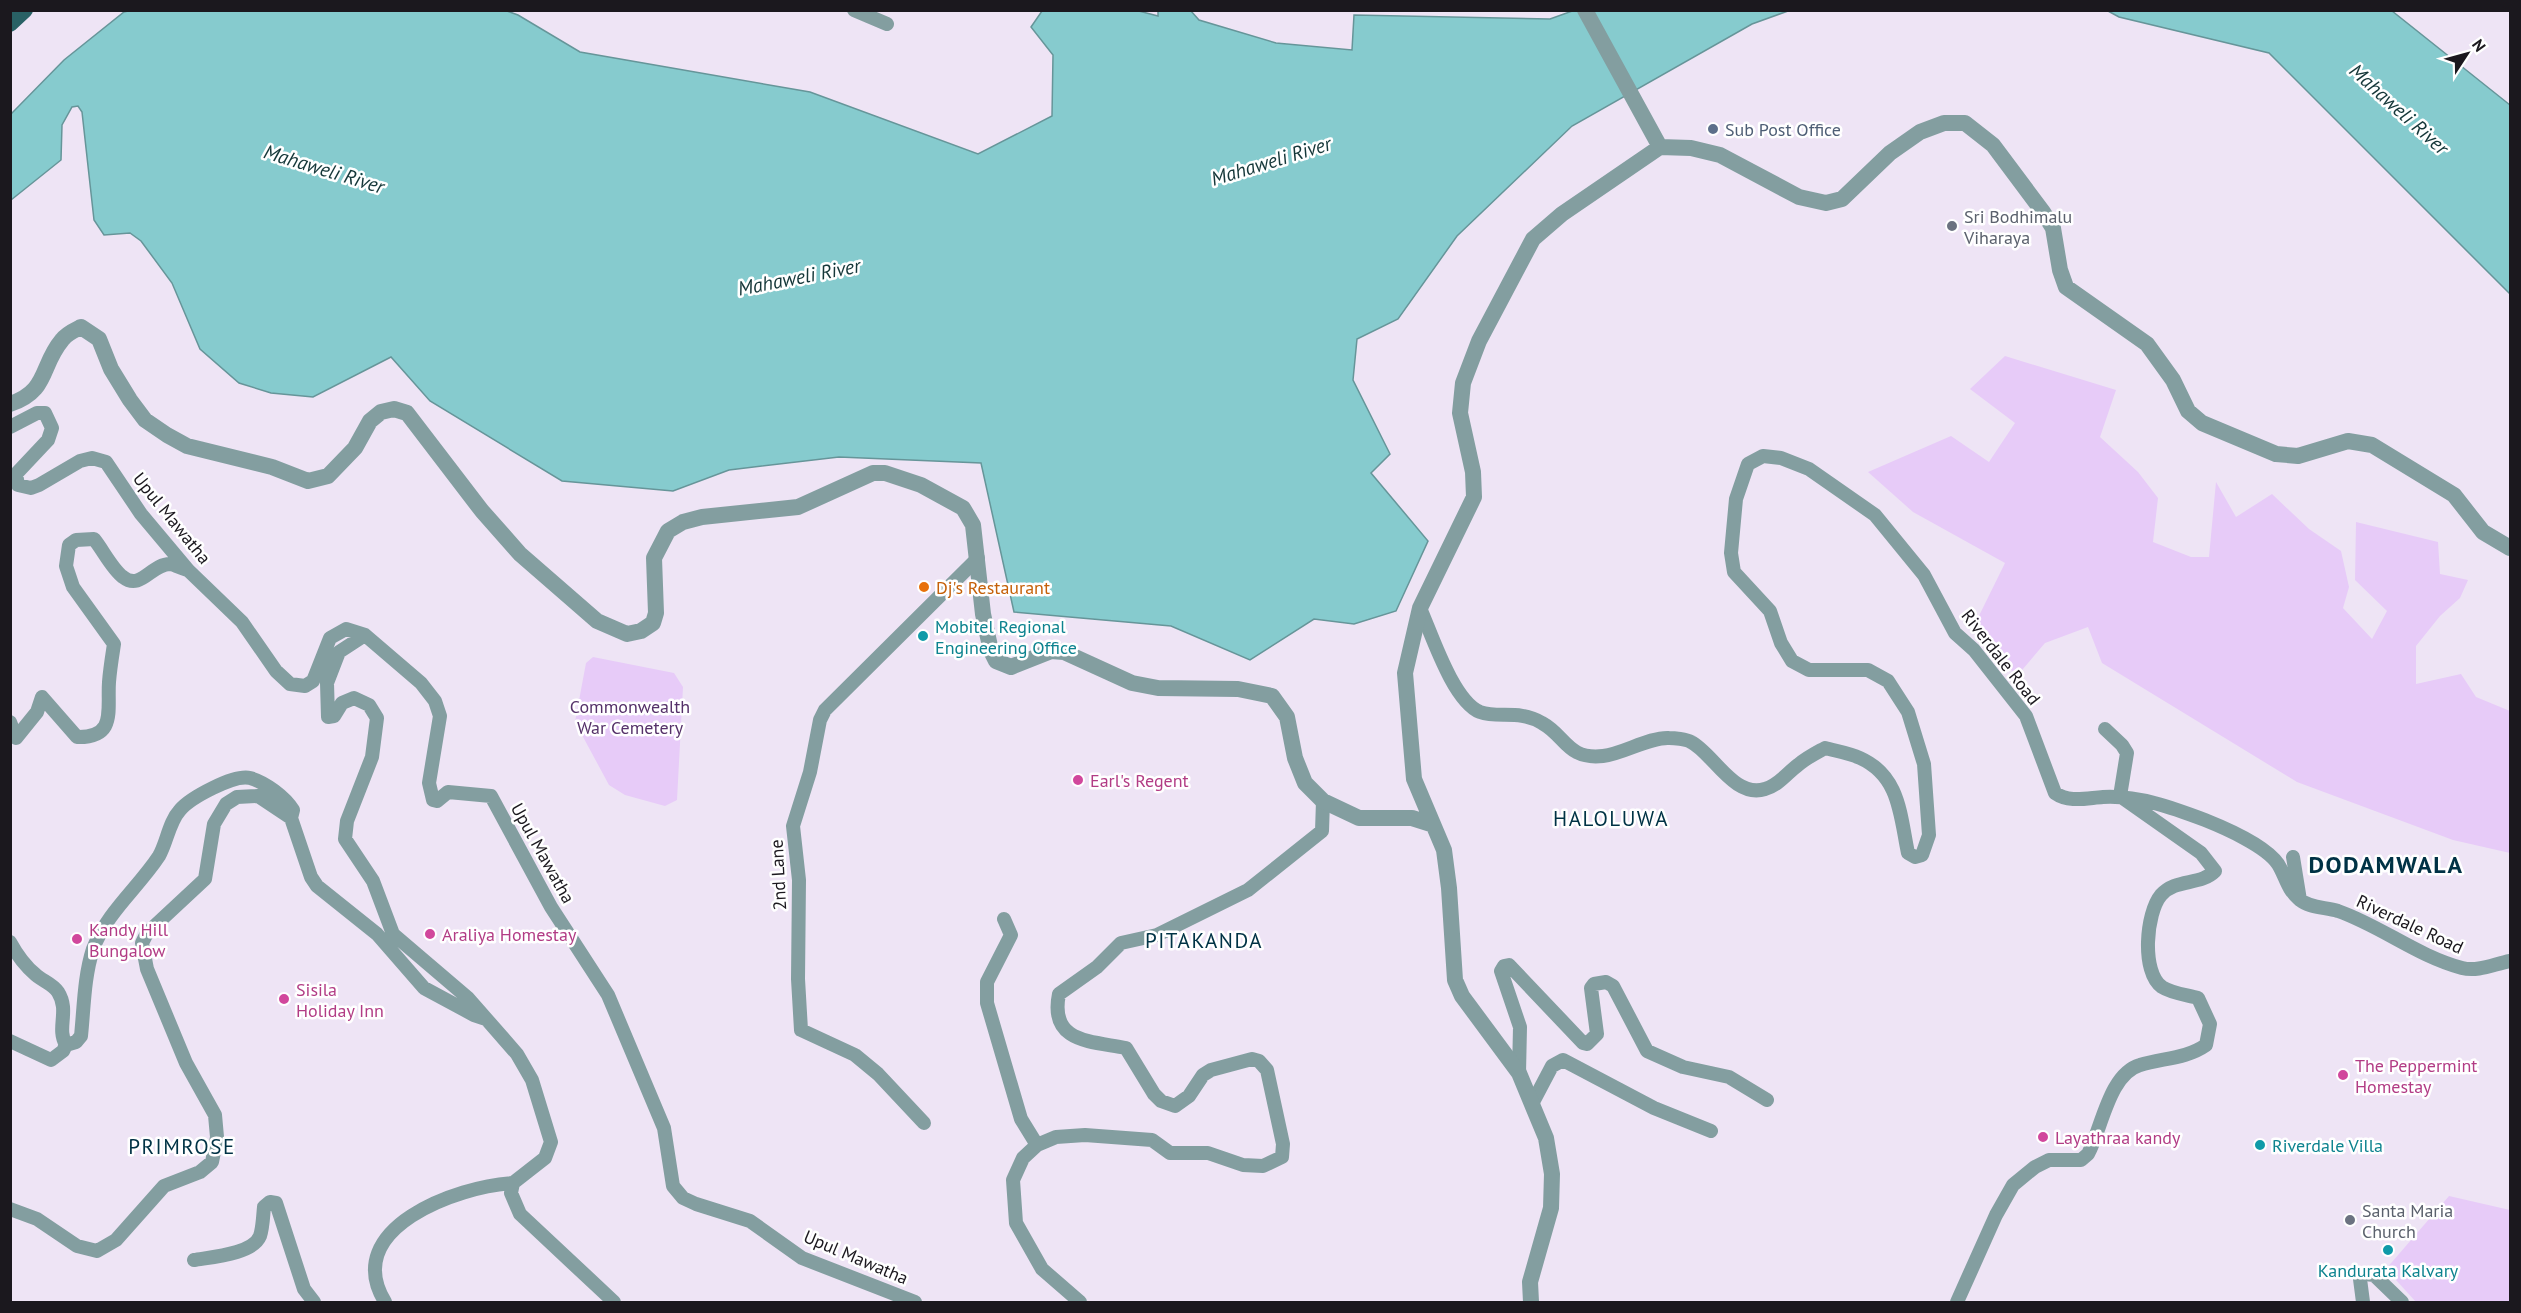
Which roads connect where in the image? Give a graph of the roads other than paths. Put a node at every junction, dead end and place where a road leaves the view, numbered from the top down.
1 (25, 10) edge
2 (854, 10) edge
3 (1585, 10) edge
4 (10, 24) edge
5 (887, 24) dead end
6 (1660, 147) junction
7 (10, 404) edge
8 (10, 427) edge
9 (2511, 548) edge
10 (978, 558) junction
11 (188, 570) junction
12 (1420, 608) junction
13 (365, 635) junction
14 (10, 722) edge
15 (2105, 729) dead end
16 (2120, 796) junction
17 (1323, 801) junction
18 (291, 818) junction
19 (1431, 824) junction
20 (2293, 857) dead end
21 (2300, 900) junction
22 (1004, 918) dead end
23 (10, 942) edge
24 (2511, 961) edge
25 (486, 1019) junction
26 (10, 1041) edge
27 (66, 1045) junction
28 (1519, 1073) junction
29 (1767, 1100) dead end
30 (1532, 1104) junction
31 (924, 1123) dead end
32 (1711, 1131) dead end
33 (1037, 1145) junction
34 (513, 1183) junction
35 (10, 1209) edge
36 (194, 1260) dead end
37 (2363, 1301) edge
38 (315, 1302) edge
39 (385, 1302) edge
40 (614, 1302) edge
41 (915, 1302) edge
42 (1080, 1302) edge
43 (1531, 1302) edge
44 (1957, 1302) edge
45 (2403, 1302) edge

1 - 4 main road
2 - 5 street
3 - 6 street
6 - 9 street
6 - 12 street
7 - 10 street
8 - 11 street, Upul Mawatha
10 - 17 street
10 - 31 street, 2nd Lane
11 - 13 street, Upul Mawatha
11 - 14 street
12 - 16 street, Riverdale Road
12 - 19 street
13 - 25 street
13 - 41 street, Upul Mawatha
15 - 16 street
16 - 21 street, Riverdale Road
16 - 44 street
17 - 19 street
17 - 33 street
18 - 25 street
18 - 27 street
18 - 35 street
19 - 28 street
20 - 21 street
21 - 24 street, Riverdale Road
22 - 33 street
23 - 27 street
25 - 34 street
26 - 27 street
28 - 29 street
28 - 30 street
30 - 32 street
30 - 43 street
33 - 42 street
34 - 39 street
34 - 40 street
36 - 38 street
37 - 45 street

